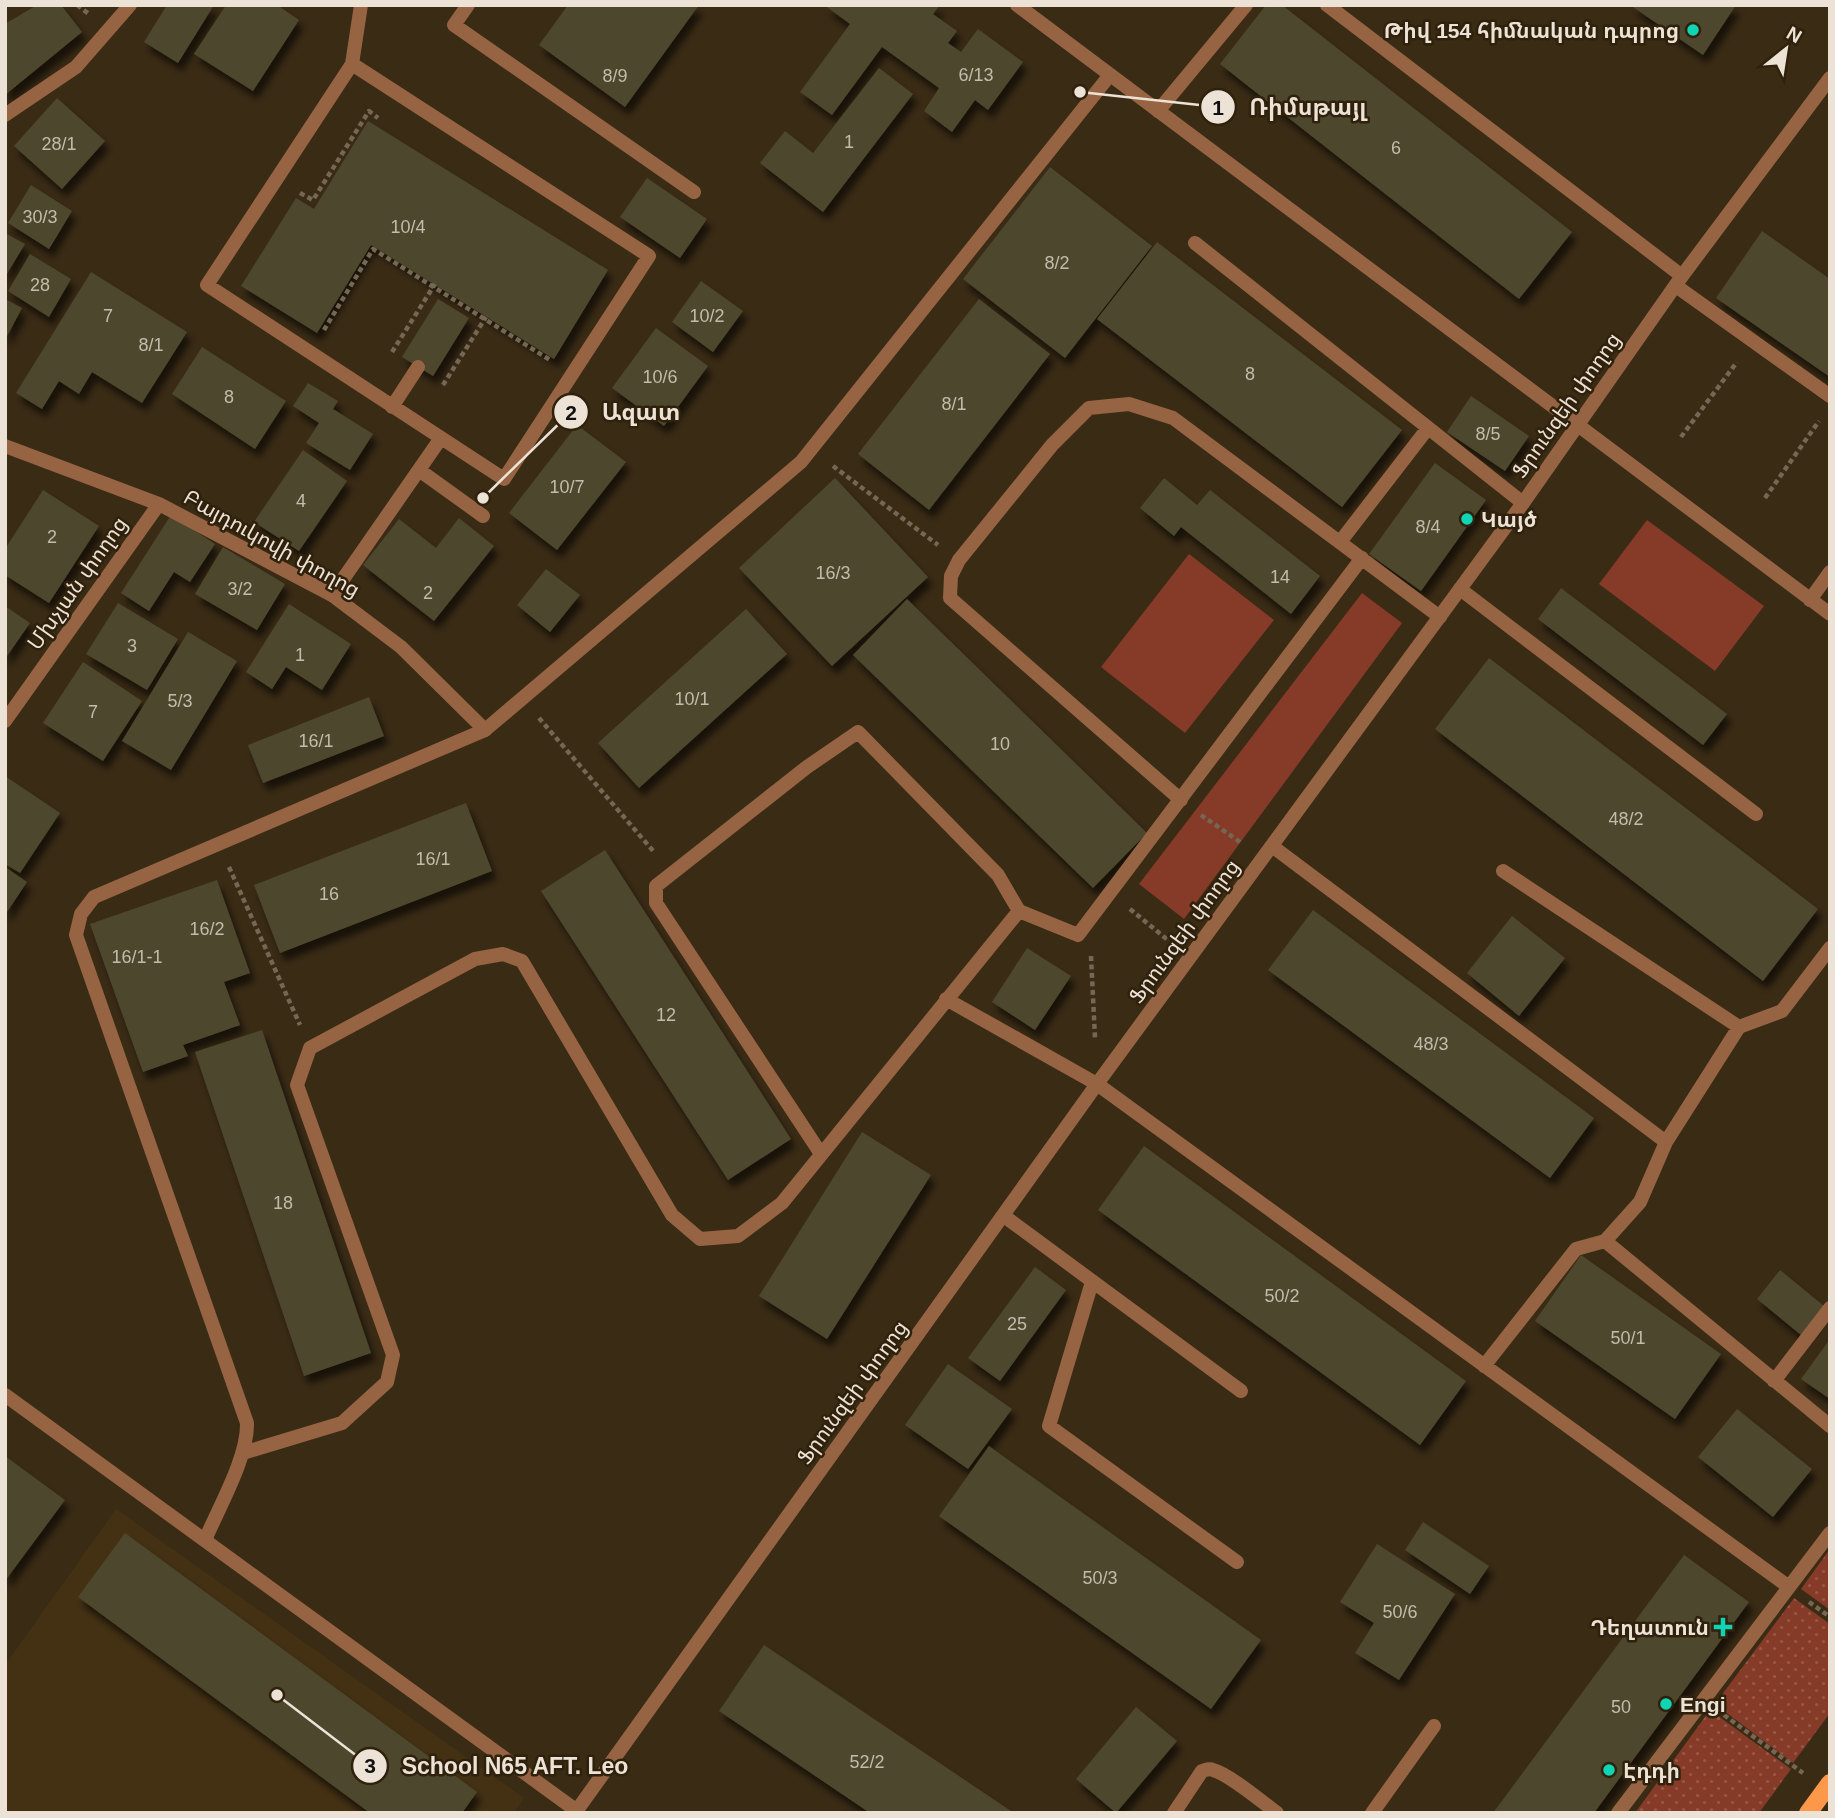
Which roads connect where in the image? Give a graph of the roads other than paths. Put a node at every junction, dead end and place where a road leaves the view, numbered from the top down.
1 (130, 5) edge
2 (361, 5) edge
3 (468, 5) edge
4 (1017, 5) edge
5 (1246, 5) edge
6 (1327, 5) edge
7 (352, 64) junction
8 (1110, 75) junction
9 (1830, 78) edge
10 (1158, 111) junction
11 (5, 115) edge
12 (694, 192) dead end
13 (1195, 243) dead end
14 (1679, 281) junction
15 (418, 367) dead end
16 (1830, 396) edge
17 (392, 407) junction
18 (1578, 426) junction
19 (1428, 428) junction
20 (441, 438) junction
21 (5, 446) edge
22 (419, 470) junction
23 (1523, 503) junction
24 (159, 504) junction
25 (483, 516) dead end
26 (1340, 542) junction
27 (1362, 558) junction
28 (1830, 572) edge
29 (1460, 589) junction
30 (332, 595) junction
31 (1810, 600) junction
32 (1830, 614) edge
33 (1440, 617) junction
34 (5, 721) edge
35 (485, 730) junction
36 (1181, 800) junction
37 (1756, 814) dead end
38 (1272, 846) junction
39 (1503, 871) dead end
40 (1019, 911) junction
41 (1830, 948) edge
42 (946, 999) junction
43 (1739, 1027) junction
44 (1097, 1084) junction
45 (1666, 1142) junction
46 (821, 1154) junction
47 (1004, 1216) junction
48 (1605, 1241) junction
49 (1092, 1282) junction
50 (1830, 1308) edge
51 (1484, 1366) junction
52 (1774, 1381) junction
53 (1241, 1391) dead end
54 (5, 1395) edge
55 (1830, 1426) edge
56 (243, 1453) junction
57 (1830, 1533) edge
58 (205, 1540) junction
59 (1237, 1562) dead end
60 (1789, 1587) junction
61 (1434, 1726) dead end
62 (1830, 1783) edge
63 (577, 1812) edge
64 (1174, 1813) edge
65 (1277, 1813) edge
66 (1371, 1813) edge
67 (1618, 1813) edge
68 (1808, 1813) edge

1 - 11 street
2 - 7 street
3 - 12 street
4 - 8 street
5 - 10 street
6 - 14 street
7 - 17 street
7 - 20 street
8 - 10 street
8 - 35 street
9 - 14 street, Ֆրունզեի փողոց
10 - 18 street
13 - 19 street
14 - 16 street
14 - 18 street, Ֆրունզեի փողոց
15 - 17 street
17 - 20 street
18 - 23 street, Ֆրունզեի փողոց
18 - 31 street
19 - 23 street
19 - 26 street
20 - 22 street
21 - 24 street, Բայդուկովի փողոց
22 - 25 street
22 - 30 street
23 - 29 street, Ֆրունզեի փողոց
24 - 30 street, Բայդուկովի փողոց
24 - 34 street, Մխչյան փողոց
26 - 27 street
26 - 36 street
27 - 33 street
27 - 36 street
28 - 31 street
29 - 33 street, Ֆրունզեի փողոց
29 - 37 street
30 - 35 street, Բայդուկովի փողոց
31 - 32 street
33 - 38 street, Ֆրունզեի փողոց
35 - 56 street
36 - 40 street
38 - 44 street, Ֆրունզեի փողոց
38 - 45 street
39 - 43 street
40 - 42 street
40 - 46 street
41 - 43 street
42 - 44 street
42 - 46 street
43 - 45 street
44 - 47 street, Ֆրունզեի փողոց
44 - 51 street
45 - 48 street
46 - 56 street
47 - 49 street
47 - 63 street, Ֆրունզեի փողոց
48 - 51 street
48 - 52 street
49 - 53 street
49 - 59 street
50 - 52 street
51 - 60 street
52 - 55 street
54 - 58 street
56 - 58 street
57 - 60 street
58 - 63 street
60 - 67 street
61 - 66 street
62 - 68 main road
64 - 65 street

